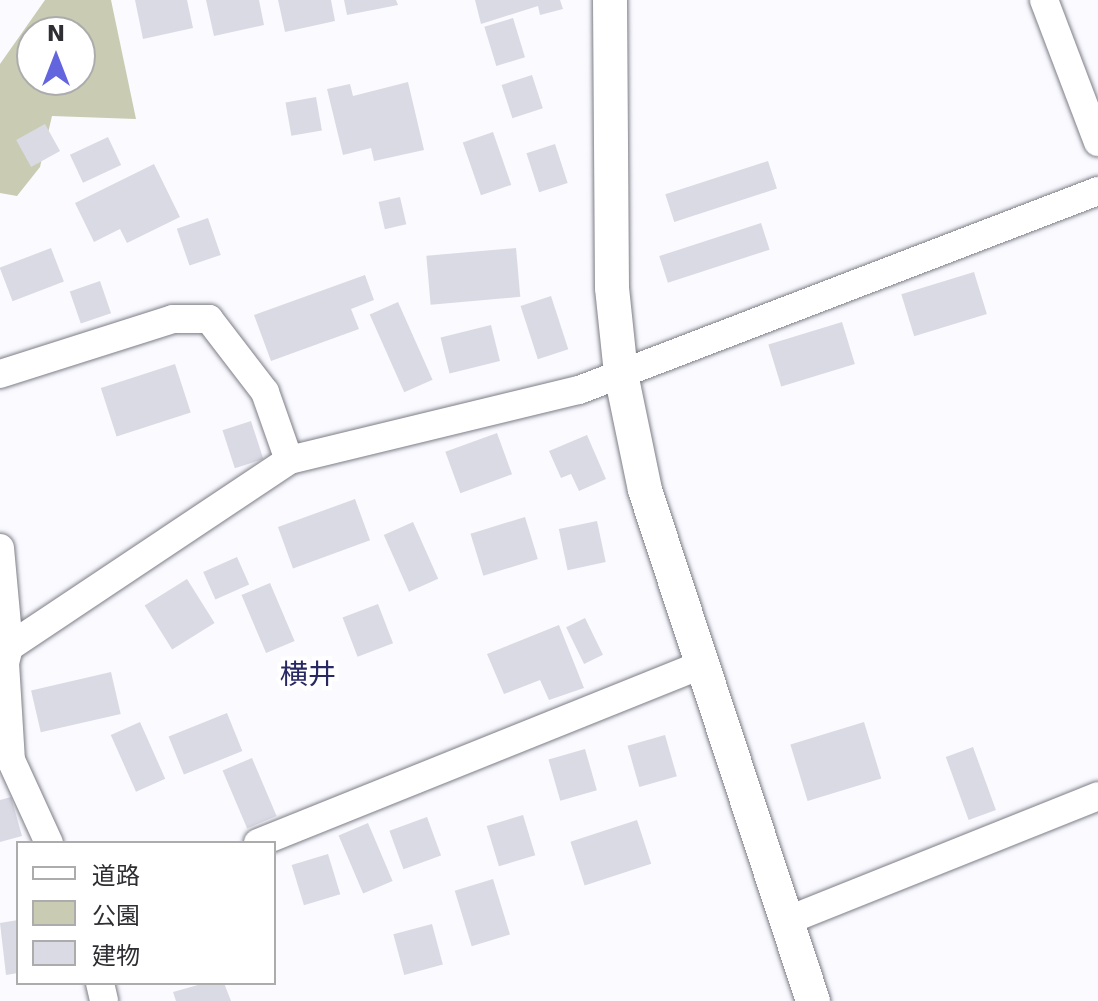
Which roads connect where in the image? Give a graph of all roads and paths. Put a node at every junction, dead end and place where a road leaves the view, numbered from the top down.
1 (610, 0) edge
2 (1044, 0) edge
3 (1098, 142) edge
4 (1098, 191) edge
5 (0, 374) edge
6 (621, 374) junction
7 (289, 460) junction
8 (0, 548) edge
9 (9, 647) junction
10 (700, 665) junction
11 (5, 761) edge
12 (1098, 796) edge
13 (48, 841) edge
14 (263, 841) edge
15 (786, 921) junction
16 (813, 1001) edge

1 - 6 street
2 - 3 street
4 - 6 street
5 - 7 street
6 - 7 street
6 - 10 street
7 - 9 street
8 - 9 street
9 - 11 street
10 - 14 street
10 - 15 street
11 - 13 street
12 - 15 street
15 - 16 street

